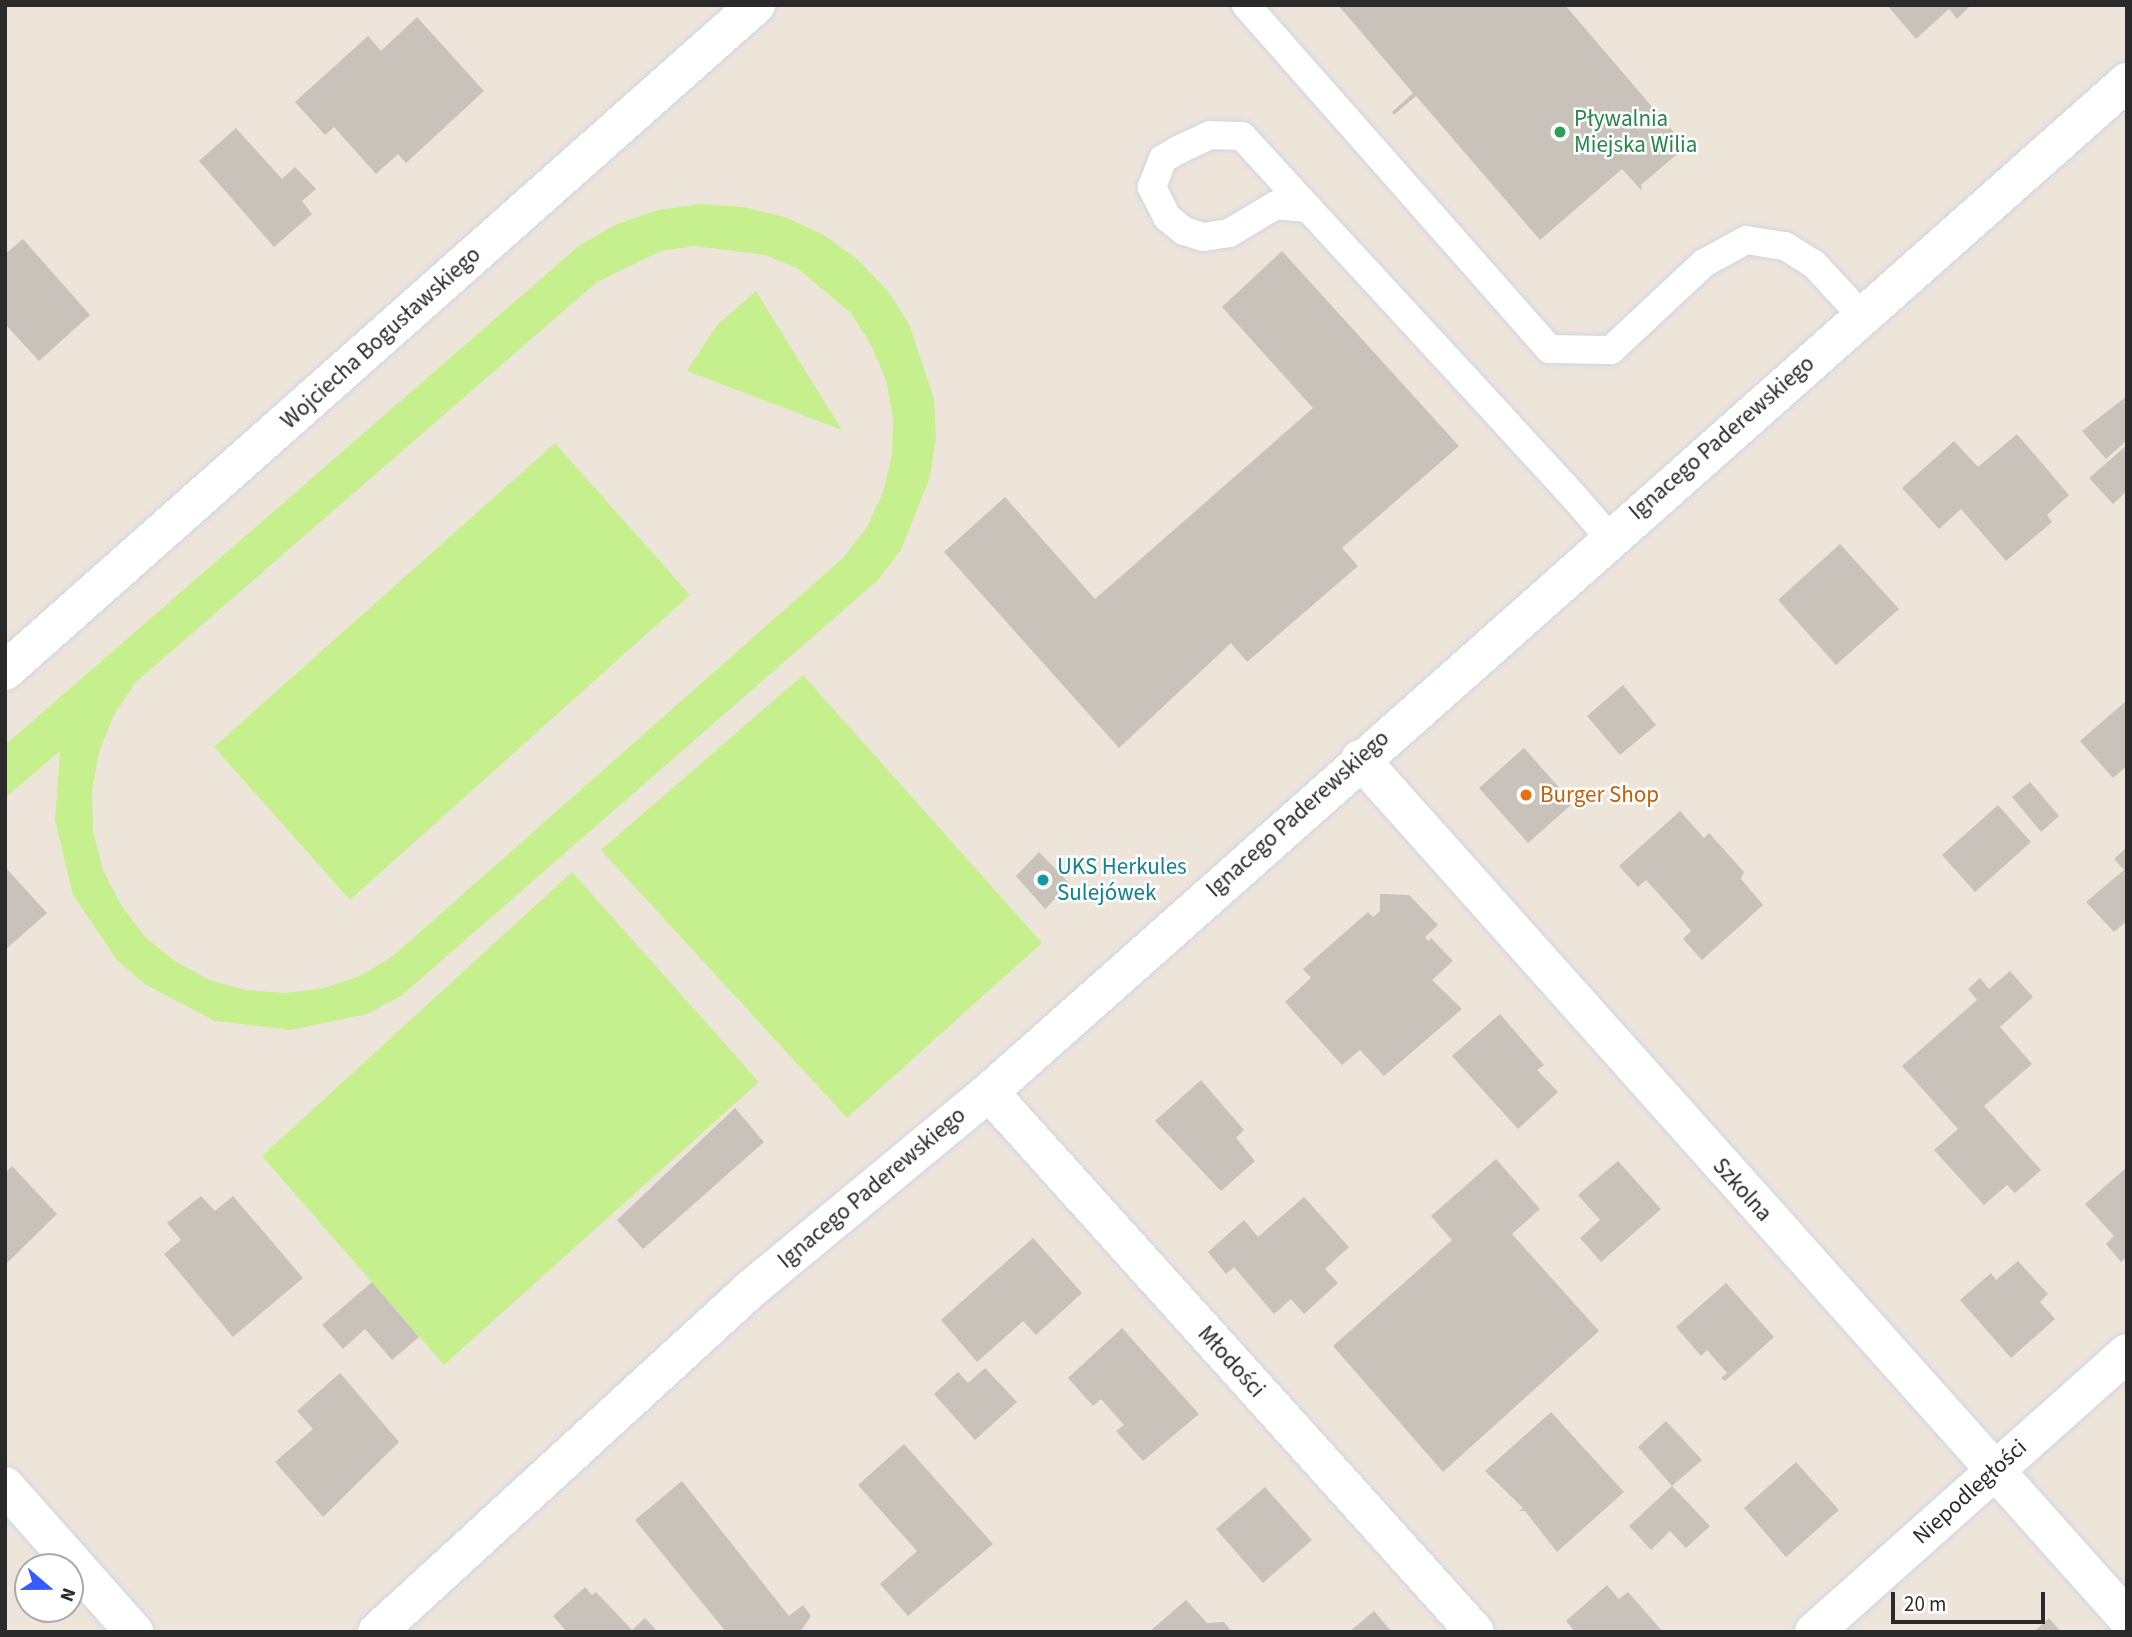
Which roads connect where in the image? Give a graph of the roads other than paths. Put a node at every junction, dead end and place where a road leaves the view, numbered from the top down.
1 (756, 5) edge
2 (1246, 5) edge
3 (2127, 82) edge
4 (1308, 208) junction
5 (1861, 315) junction
6 (1609, 537) junction
7 (5, 671) edge
8 (1360, 759) junction
9 (989, 1092) junction
10 (2127, 1353) edge
11 (1993, 1471) junction
12 (5, 1486) edge
13 (2127, 1618) edge
14 (134, 1632) edge
15 (377, 1632) edge
16 (1475, 1632) edge
17 (1814, 1632) edge

1 - 7 street, Wojciecha Bogusławskiego
2 - 5 lane
3 - 5 street, Ignacego Paderewskiego
4 - 4 lane
4 - 6 lane
5 - 6 street, Ignacego Paderewskiego
6 - 8 street, Ignacego Paderewskiego
8 - 9 street, Ignacego Paderewskiego
8 - 11 street, Szkolna
9 - 15 street, Ignacego Paderewskiego
9 - 16 street, Młodości
10 - 11 street, Niepodległości
11 - 13 street, Szkolna
11 - 17 street, Niepodległości
12 - 14 street

